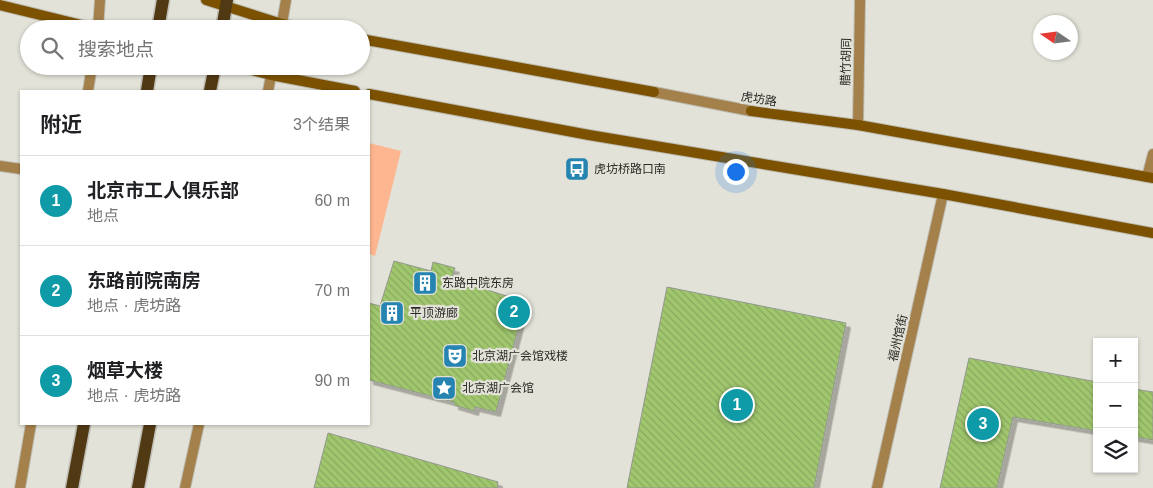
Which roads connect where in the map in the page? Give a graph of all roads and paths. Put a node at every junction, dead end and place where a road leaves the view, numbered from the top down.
1 (100, 0) edge
2 (163, 0) edge
3 (206, 0) edge
4 (286, 0) edge
5 (860, 0) edge
6 (226, 3) edge
7 (0, 4) edge
8 (63, 20) edge
9 (99, 20) edge
10 (160, 20) edge
11 (223, 20) edge
12 (267, 20) edge
13 (283, 20) edge
14 (370, 41) edge
15 (91, 75) edge
16 (149, 75) edge
17 (213, 75) edge
18 (271, 75) edge
19 (289, 75) edge
20 (88, 90) edge
21 (146, 90) edge
22 (210, 90) edge
23 (268, 90) edge
24 (351, 90) edge
25 (654, 92) joint
26 (370, 94) edge
27 (751, 111) joint
28 (858, 125) junction
29 (1153, 154) edge
30 (0, 166) edge
31 (20, 170) edge
32 (1150, 178) edge
33 (943, 194) junction
34 (1153, 233) edge
35 (31, 425) edge
36 (84, 425) edge
37 (150, 425) edge
38 (199, 425) edge
39 (20, 488) edge
40 (72, 488) edge
41 (138, 488) edge
42 (185, 488) edge
43 (877, 488) edge

1 - 9 street
2 - 10 main road
3 - 6 main road
4 - 13 street
5 - 28 street, 腊竹胡同
6 - 11 main road
6 - 12 main road
7 - 8 main road
14 - 25 main road, 虎坊路
15 - 20 street
16 - 21 main road
17 - 22 main road
18 - 23 street
19 - 24 main road
25 - 27 street, 虎坊路
26 - 33 main road
27 - 28 main road, 虎坊路
28 - 32 main road, 虎坊路
29 - 32 street
30 - 31 street
33 - 34 main road
33 - 43 street, 福州馆街
35 - 39 street
36 - 40 main road
37 - 41 main road
38 - 42 street

